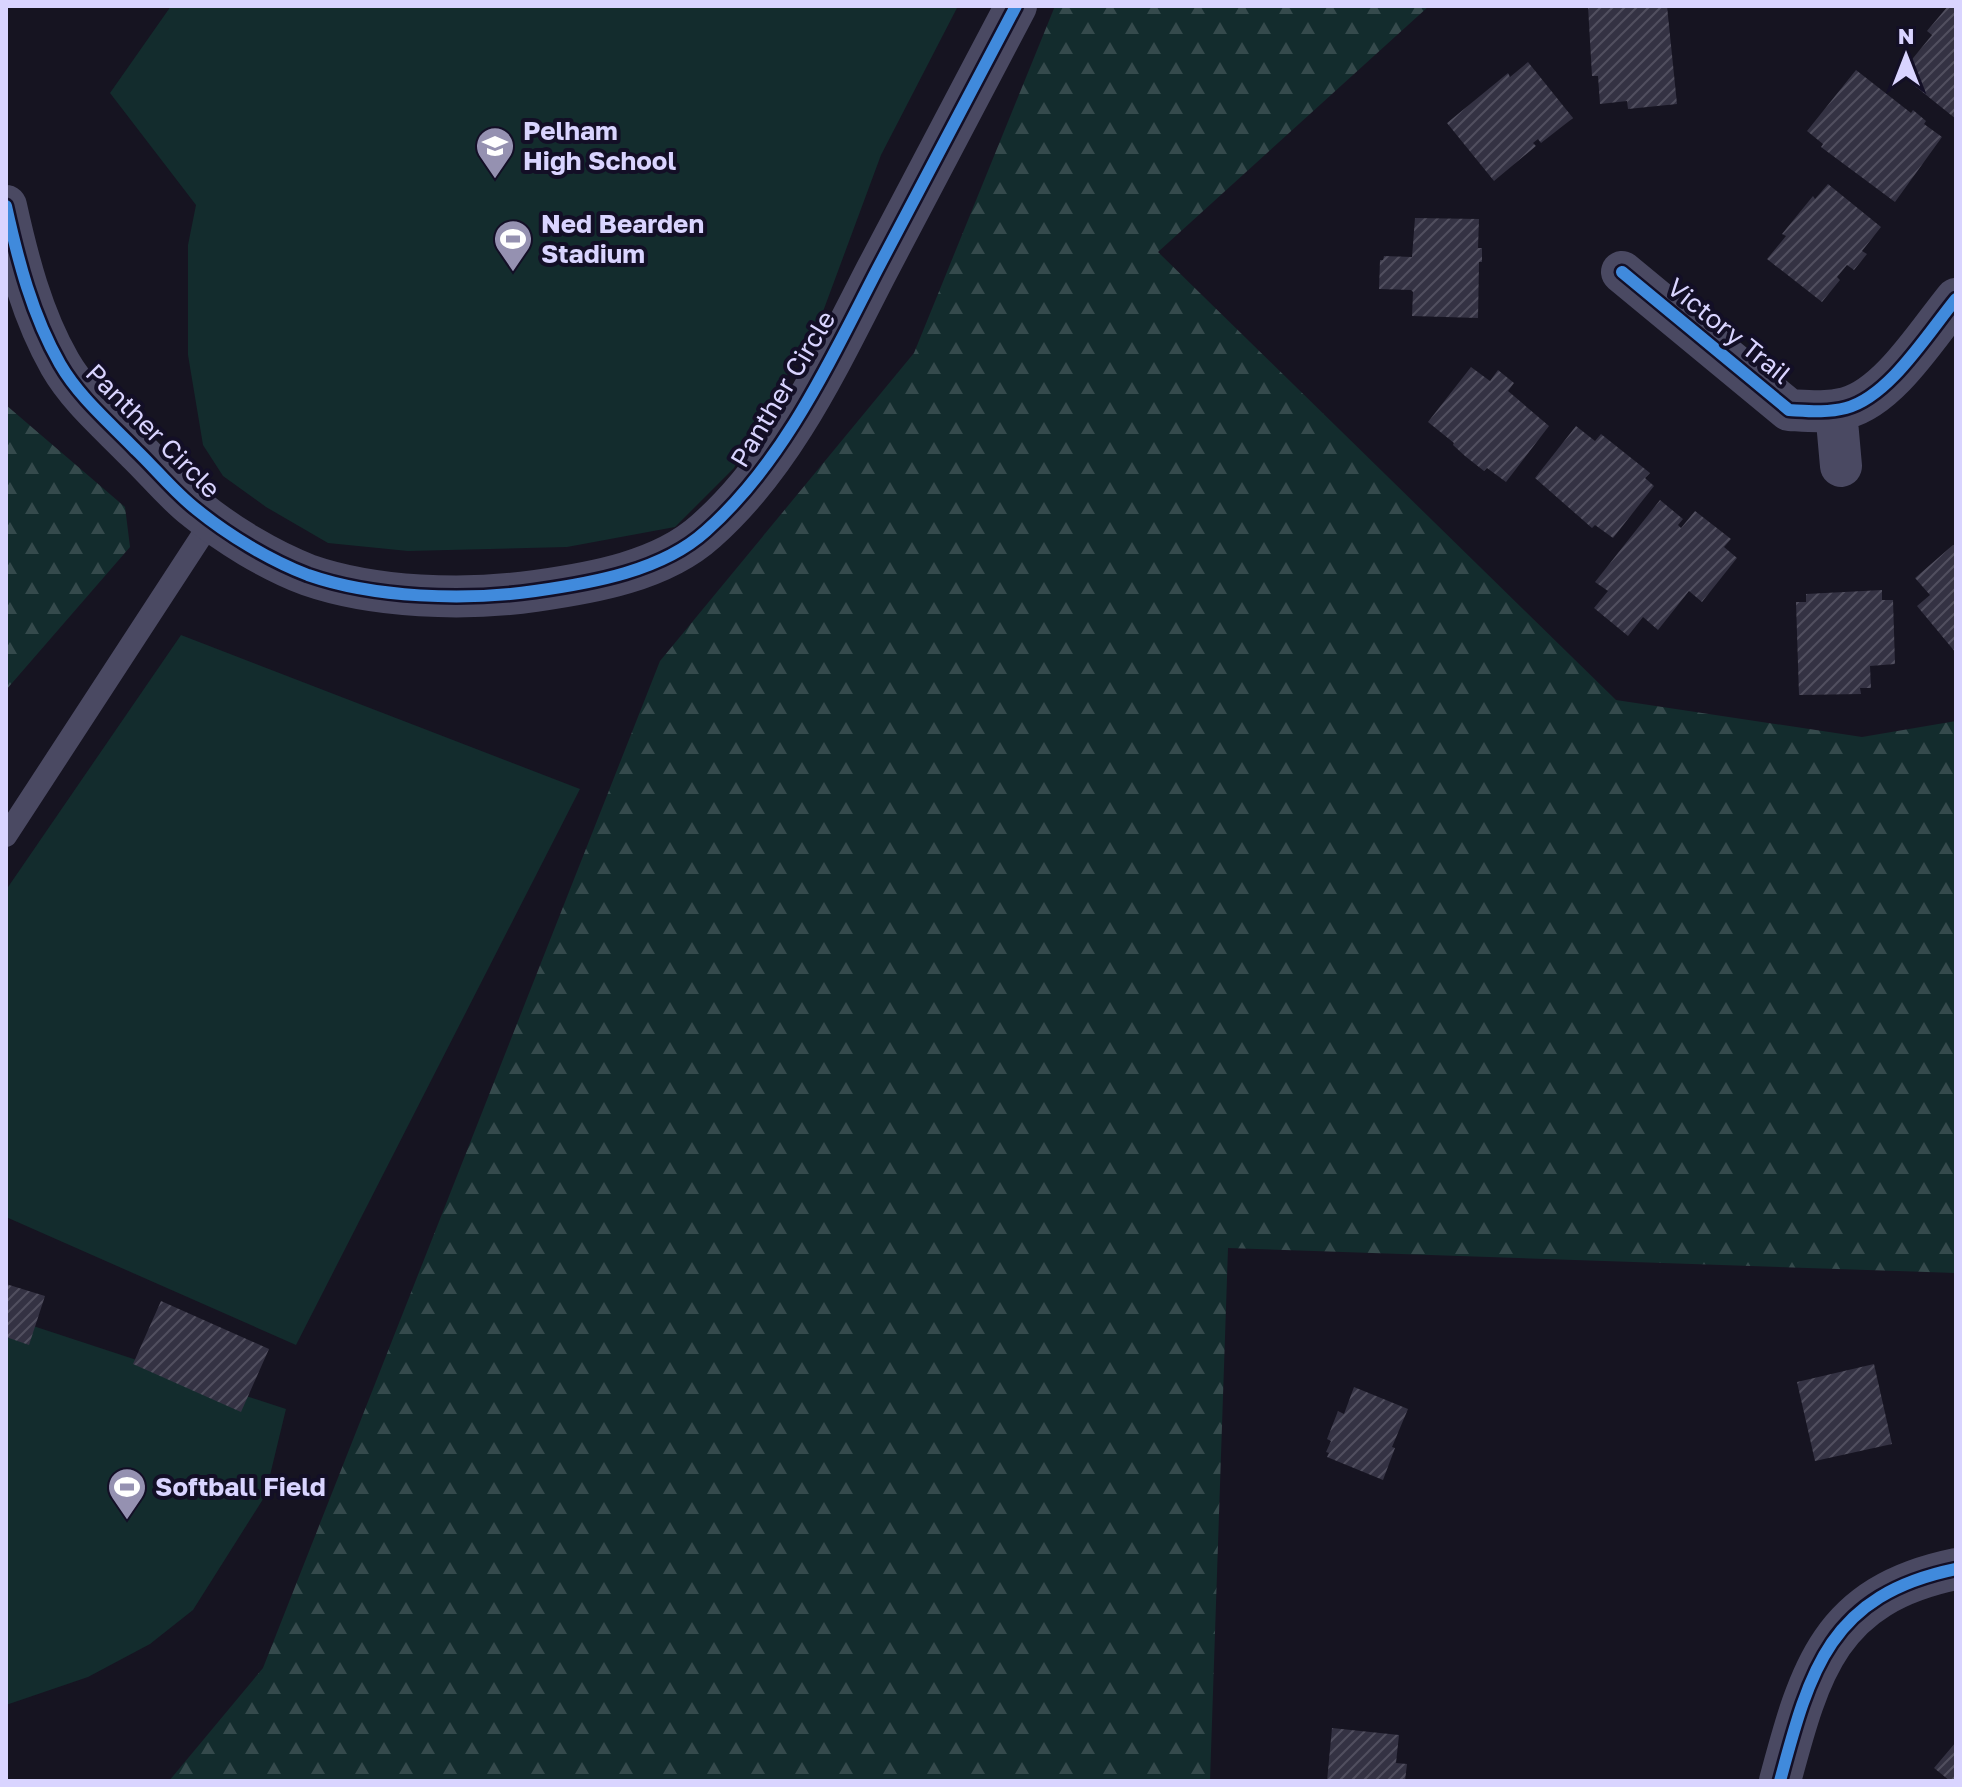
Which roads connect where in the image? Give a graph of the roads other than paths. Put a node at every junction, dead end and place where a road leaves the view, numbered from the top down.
1 (1016, 6) edge
2 (6, 206) edge
3 (1622, 272) dead end
4 (1956, 299) edge
5 (1836, 410) junction
6 (1841, 466) dead end
7 (212, 520) junction
8 (6, 836) edge
9 (1956, 1569) edge
10 (1780, 1781) edge

1 - 7 street, Panther Circle
2 - 7 street, Panther Circle
3 - 5 street, Victory Trail
4 - 5 street, Victory Trail
5 - 6 street
7 - 8 lane
9 - 10 street

